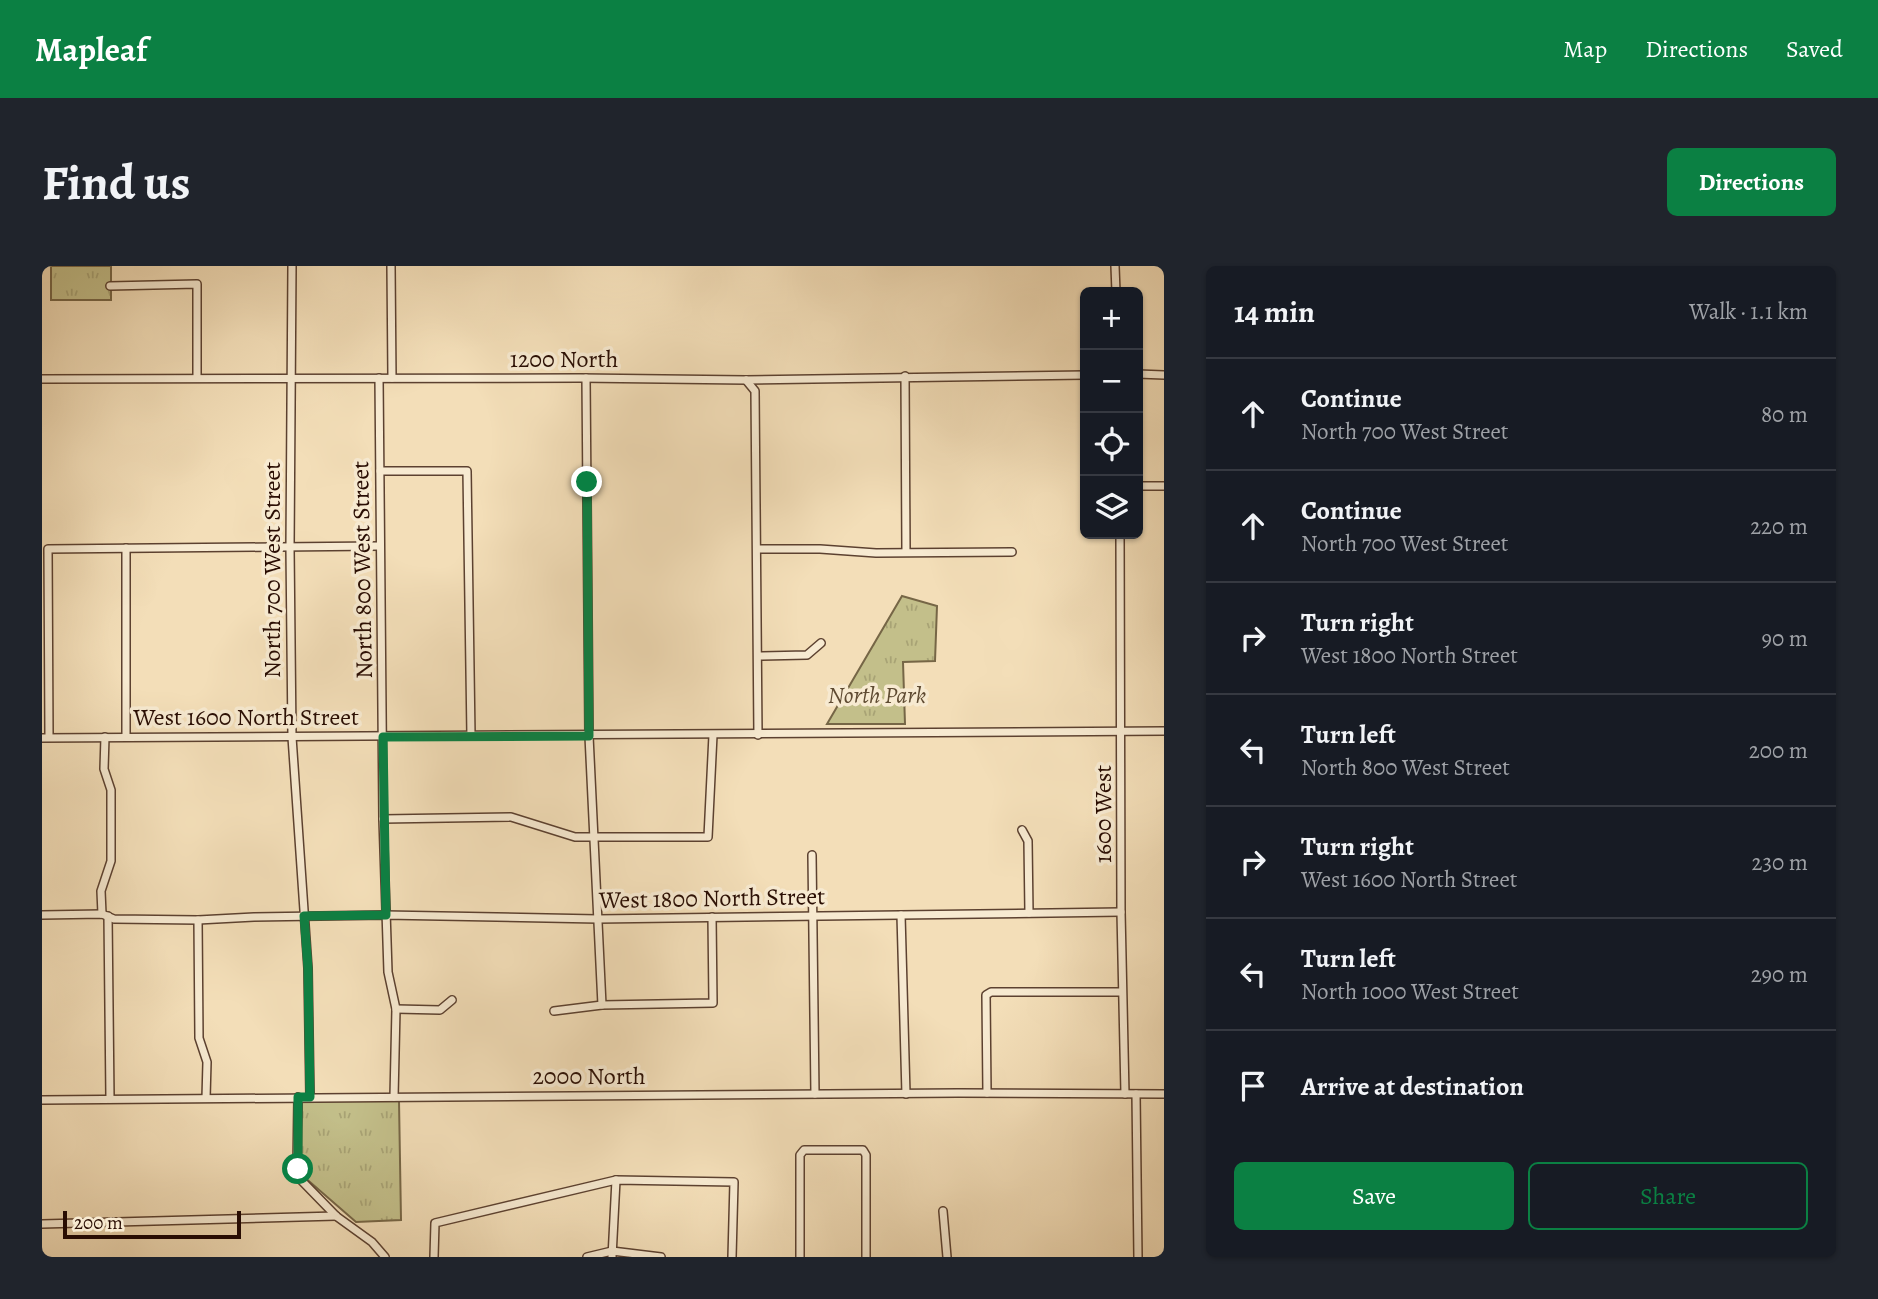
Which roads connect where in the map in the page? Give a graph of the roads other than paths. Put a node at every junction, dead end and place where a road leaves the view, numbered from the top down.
1 (292, 266) edge
2 (391, 266) edge
3 (1115, 266) edge
4 (110, 286) dead end
5 (1116, 287) edge
6 (1143, 374) edge
7 (1164, 374) edge
8 (1080, 375) edge
9 (905, 376) junction
10 (292, 378) junction
11 (586, 378) junction
12 (42, 379) edge
13 (197, 379) junction
14 (379, 379) junction
15 (393, 379) junction
16 (746, 380) junction
17 (380, 471) junction
18 (1143, 486) edge
19 (1164, 486) edge
20 (1120, 539) edge
21 (380, 546) junction
22 (126, 548) junction
23 (290, 548) junction
24 (757, 549) junction
25 (906, 552) junction
26 (1012, 552) dead end
27 (821, 643) dead end
28 (758, 656) junction
29 (1164, 731) edge
30 (1122, 732) junction
31 (713, 735) junction
32 (758, 735) junction
33 (471, 736) junction
34 (589, 736) junction
35 (105, 737) junction
36 (126, 737) junction
37 (292, 737) junction
38 (383, 737) junction
39 (45, 738) edge
40 (383, 819) junction
41 (1022, 830) dead end
42 (594, 838) junction
43 (812, 855) dead end
44 (1121, 912) junction
45 (1029, 913) junction
46 (42, 915) edge
47 (105, 915) junction
48 (386, 915) junction
49 (813, 915) junction
50 (901, 915) junction
51 (304, 916) junction
52 (712, 917) junction
53 (598, 919) junction
54 (198, 920) junction
55 (1122, 992) junction
56 (452, 1000) dead end
57 (602, 1005) junction
58 (397, 1009) junction
59 (554, 1011) dead end
60 (987, 1093) junction
61 (815, 1094) junction
62 (906, 1094) junction
63 (1125, 1094) junction
64 (1136, 1094) junction
65 (1164, 1094) edge
66 (298, 1097) junction
67 (310, 1097) junction
68 (394, 1097) junction
69 (205, 1098) junction
70 (110, 1099) junction
71 (42, 1100) edge
72 (615, 1180) junction
73 (943, 1211) dead end
74 (336, 1216) junction
75 (42, 1224) edge
76 (612, 1254) edge
77 (386, 1257) edge
78 (434, 1257) edge
79 (587, 1257) edge
80 (661, 1257) edge
81 (733, 1257) edge
82 (800, 1257) edge
83 (866, 1257) edge
84 (947, 1257) edge
85 (1138, 1257) edge

1 - 10 street, North 700 West Street
2 - 15 street
3 - 5 street
4 - 13 street
6 - 7 street
8 - 9 street, 1200 North
9 - 16 street, 1200 North
9 - 25 street
10 - 13 street, 1200 North
10 - 14 street, 1200 North
10 - 23 street, North 700 West Street
11 - 15 street, 1200 North
11 - 16 street, 1200 North
11 - 34 street
12 - 13 street, 1200 North
14 - 15 street, 1200 North
14 - 17 street, North 800 West Street
16 - 24 street
17 - 21 street, North 800 West Street
17 - 33 street
18 - 19 street
20 - 30 street, 1600 West
21 - 23 street
21 - 38 street, North 800 West Street
22 - 23 street
22 - 36 street
22 - 39 street
23 - 37 street, North 700 West Street
24 - 25 street
24 - 28 street
25 - 26 street
27 - 28 street
28 - 32 street
29 - 30 street, West 1600 North Street
30 - 32 street, West 1600 North Street
30 - 44 street, 1600 West
31 - 32 street, West 1600 North Street
31 - 34 street, West 1600 North Street
31 - 42 street
33 - 34 street, West 1600 North Street
33 - 38 street, West 1600 North Street
34 - 42 street
35 - 36 street, West 1600 North Street
35 - 39 street, West 1600 North Street
35 - 47 street
36 - 37 street, West 1600 North Street
37 - 38 street, West 1600 North Street
37 - 51 street, North 700 West Street
38 - 40 street, North 800 West Street
40 - 42 street
40 - 48 street, North 800 West Street
41 - 45 street
42 - 53 street
43 - 49 street
44 - 45 street, West 1800 North Street
44 - 55 street, 1600 West
45 - 50 street, West 1800 North Street
46 - 47 street, West 1800 North Street
47 - 54 street, West 1800 North Street
47 - 70 street
48 - 51 street, West 1800 North Street
48 - 53 street, West 1800 North Street
48 - 58 street, North 800 West Street
49 - 50 street, West 1800 North Street
49 - 52 street, West 1800 North Street
49 - 61 street
50 - 62 street
51 - 54 street, West 1800 North Street
51 - 67 street, North 700 West Street
52 - 53 street, West 1800 North Street
52 - 57 street
53 - 57 street
54 - 69 street
55 - 60 street
55 - 63 street, 1600 West
56 - 58 street
57 - 59 street
58 - 68 street, North 800 West Street
60 - 62 street, 2000 North
60 - 63 street, 2000 North
61 - 62 street, 2000 North
61 - 68 street, 2000 North
63 - 64 street, 2000 North
64 - 65 street, 2000 North
64 - 85 street
66 - 67 street, 2000 North
66 - 69 street, 2000 North
66 - 74 street
67 - 68 street, 2000 North
69 - 70 street, 2000 North
70 - 71 street, 2000 North
72 - 76 street
72 - 78 street
72 - 81 street
73 - 84 street
74 - 75 street
74 - 77 street
76 - 79 street
76 - 80 street
82 - 83 street

